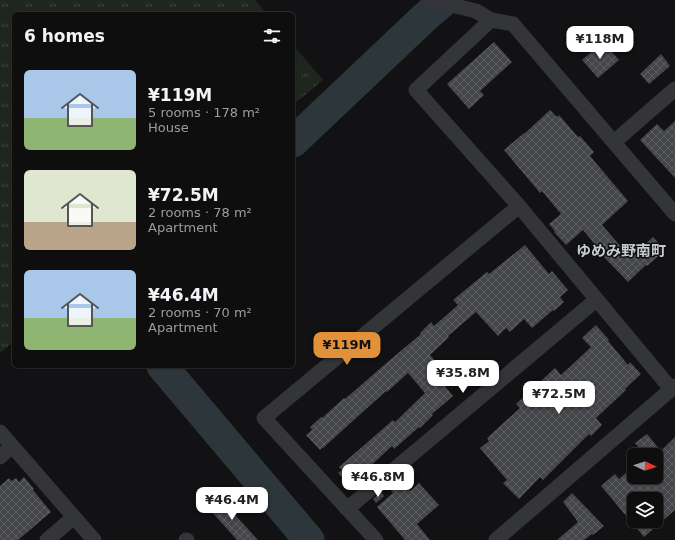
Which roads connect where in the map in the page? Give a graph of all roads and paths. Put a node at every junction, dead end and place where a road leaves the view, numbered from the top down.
1 (431, 0) edge
2 (491, 20) junction
3 (675, 90) edge
4 (614, 142) junction
5 (519, 206) junction
6 (675, 214) edge
7 (596, 300) junction
8 (673, 388) edge
9 (0, 432) edge
10 (12, 446) junction
11 (0, 457) edge
12 (347, 509) junction
13 (74, 517) junction
14 (47, 540) edge
15 (94, 540) edge
16 (376, 540) edge
17 (496, 540) edge

1 - 2 street
2 - 4 street
2 - 5 street
3 - 4 street
4 - 6 street
5 - 7 street
5 - 12 street
7 - 8 street
7 - 12 street
8 - 17 street
9 - 10 street
10 - 11 street
10 - 13 street
12 - 16 street
13 - 14 street
13 - 15 street

